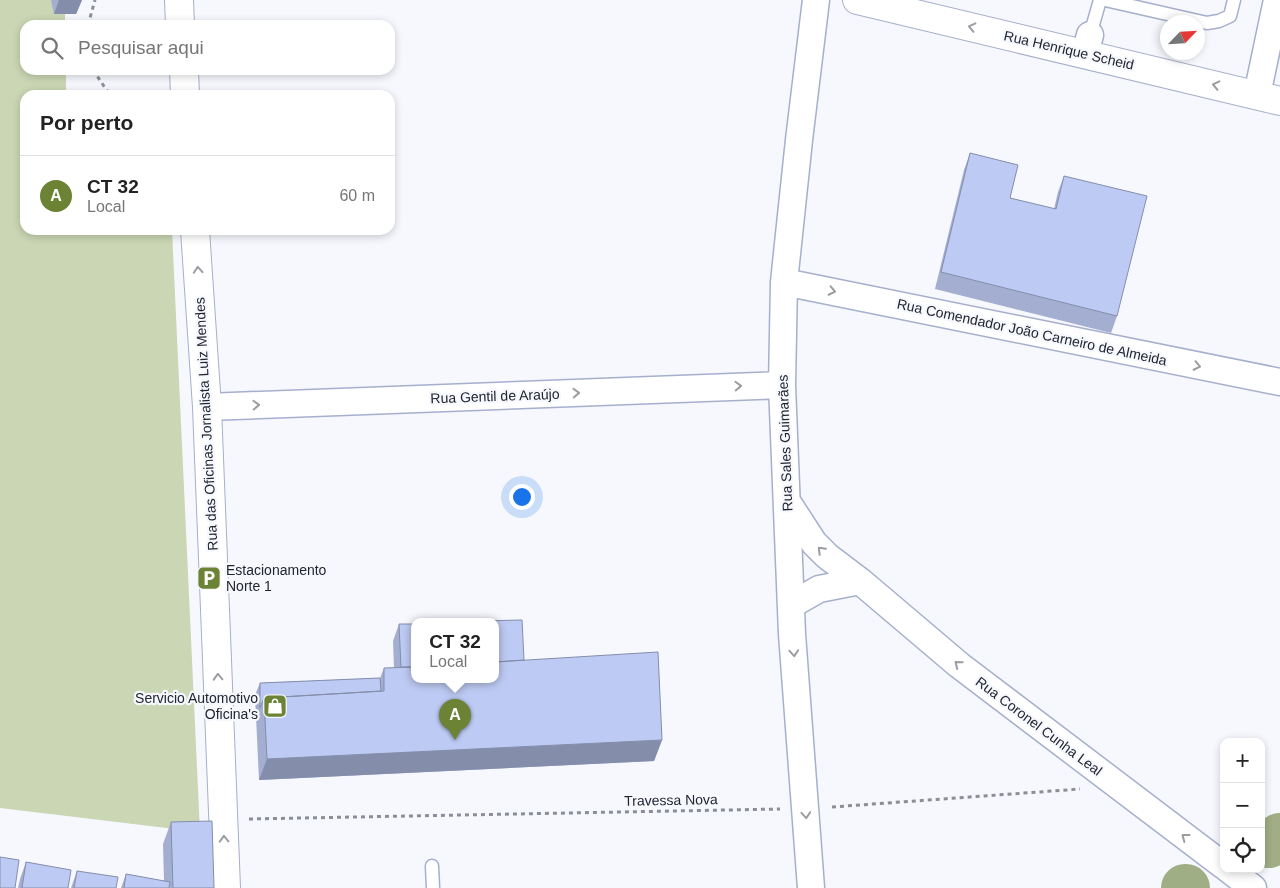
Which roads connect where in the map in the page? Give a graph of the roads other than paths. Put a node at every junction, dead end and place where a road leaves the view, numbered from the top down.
1 (179, 0) edge
2 (816, 0) edge
3 (857, 0) edge
4 (1100, 0) edge
5 (1105, 0) edge
6 (1234, 0) edge
7 (1277, 0) edge
8 (180, 20) edge
9 (1087, 45) junction
10 (184, 75) edge
11 (185, 90) edge
12 (1269, 98) edge
13 (195, 235) edge
14 (784, 282) junction
15 (1280, 382) edge
16 (782, 385) junction
17 (207, 407) junction
18 (788, 502) junction
19 (860, 581) junction
20 (791, 605) junction
21 (1220, 863) edge
22 (432, 866) dead end
23 (1233, 873) edge
24 (226, 888) edge
25 (433, 888) edge
26 (811, 888) edge
27 (1253, 888) edge

1 - 8 street
2 - 14 street, Rua Sales Guimarães
9 -> 3 street, Rua Henrique Scheid
4 - 9 lane
5 - 6 lane
7 - 12 street
12 -> 9 street, Rua Henrique Scheid
10 - 11 street
17 -> 13 street, Rua das Oficinas Jornalista Luiz Mendes
14 -> 15 street, Rua Comendador João Carneiro de Almeida
14 - 16 street, Rua Sales Guimarães
17 -> 16 street, Rua Gentil de Araújo
16 - 18 street, Rua Sales Guimarães
24 -> 17 street, Rua das Oficinas Jornalista Luiz Mendes
19 -> 18 street, Rua Coronel Cunha Leal
18 - 20 street, Rua Sales Guimarães
19 - 20 street
21 -> 19 street, Rua Coronel Cunha Leal
20 -> 26 street, Rua Sales Guimarães
22 - 25 lane
23 - 27 street

